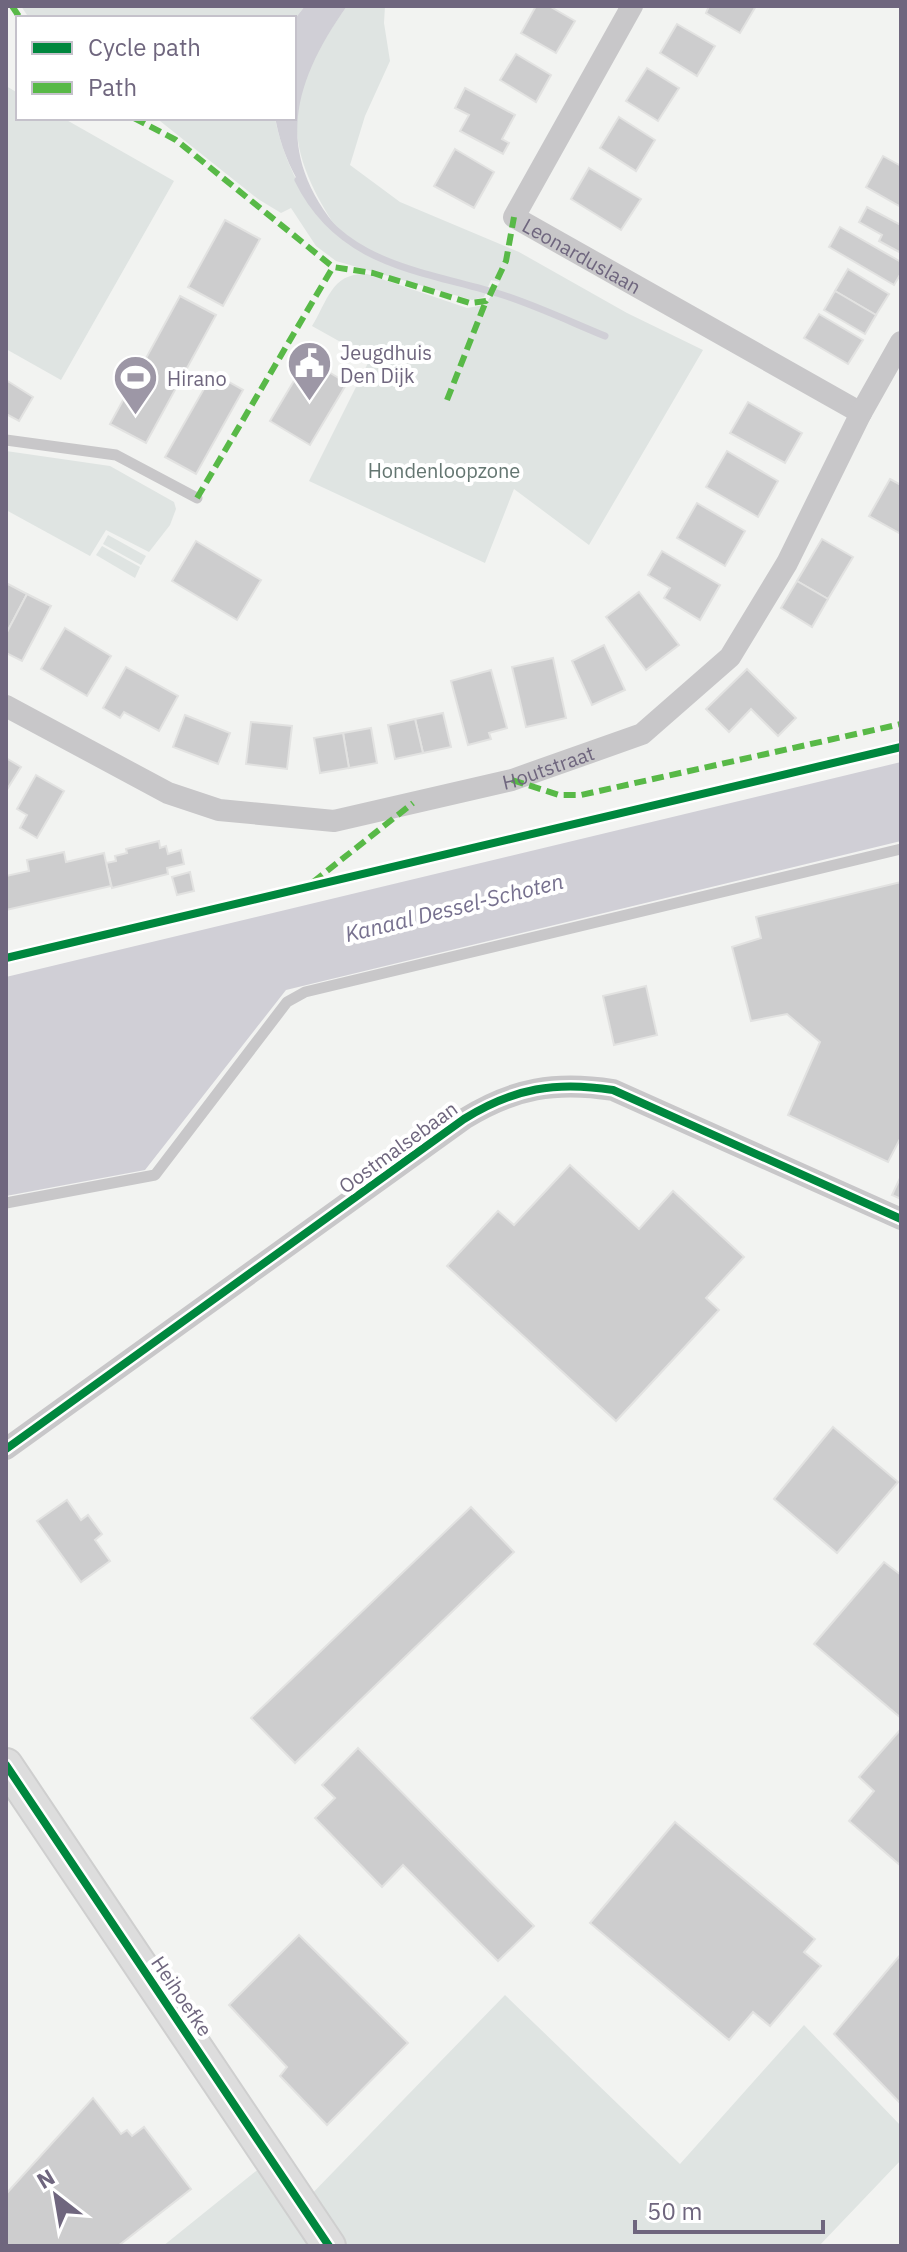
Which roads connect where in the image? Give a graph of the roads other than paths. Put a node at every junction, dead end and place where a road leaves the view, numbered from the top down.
1 (632, 6) edge
2 (901, 342) edge
3 (861, 413) junction
4 (6, 440) edge
5 (197, 498) dead end
6 (6, 706) edge
7 (901, 849) edge
8 (6, 1203) edge
9 (901, 1219) edge
10 (6, 1449) edge
11 (6, 1765) edge
12 (329, 2246) edge

1 - 3 street, Leonarduslaan
2 - 3 street, Houtstraat
3 - 6 street, Houtstraat
4 - 5 lane
7 - 8 lane
9 - 10 street, Oostmalsebaan
11 - 12 street, Heihoefke

